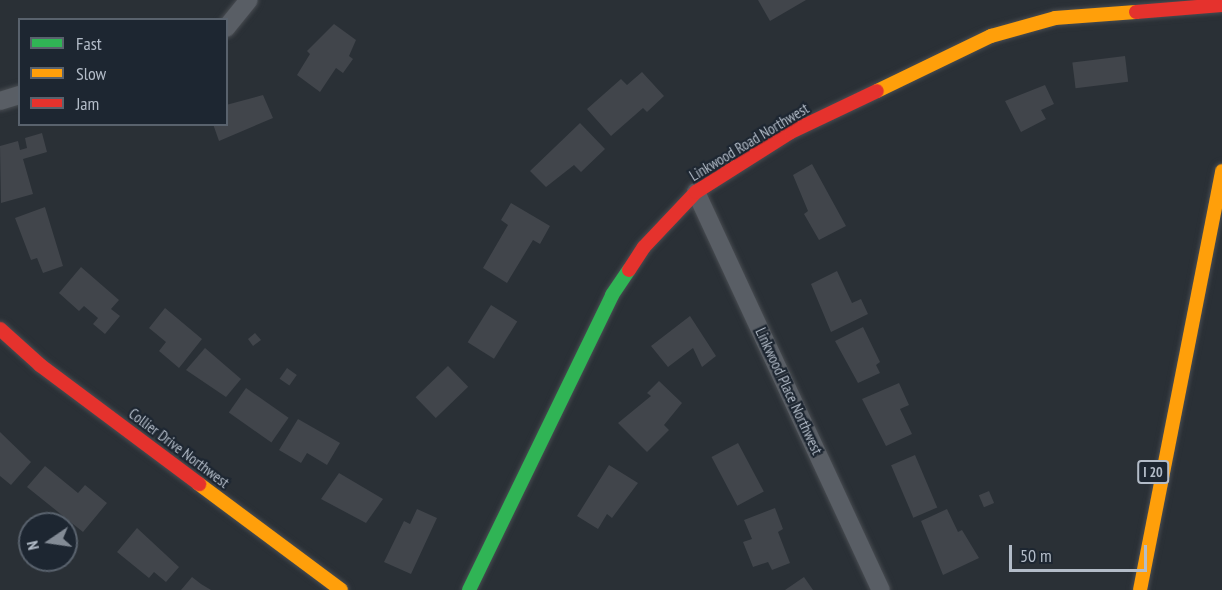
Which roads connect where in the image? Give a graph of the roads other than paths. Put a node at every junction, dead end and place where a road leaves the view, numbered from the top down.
1 (249, 0) edge
2 (1222, 5) edge
3 (228, 26) edge
4 (18, 96) edge
5 (0, 100) edge
6 (1222, 171) edge
7 (696, 192) junction
8 (0, 329) edge
9 (1186, 352) junction
10 (1138, 522) dead end
11 (341, 590) edge
12 (469, 590) edge
13 (881, 590) edge
14 (1140, 590) edge

1 - 3 street
2 - 7 main road, Linkwood Road Northwest
4 - 5 street
6 - 9 main road, I 20
7 - 12 main road, Linkwood Road Northwest
7 - 13 street, Linkwood Place Northwest
8 - 11 main road, Collier Drive Northwest
9 - 10 main road, I 20
9 - 14 main road

